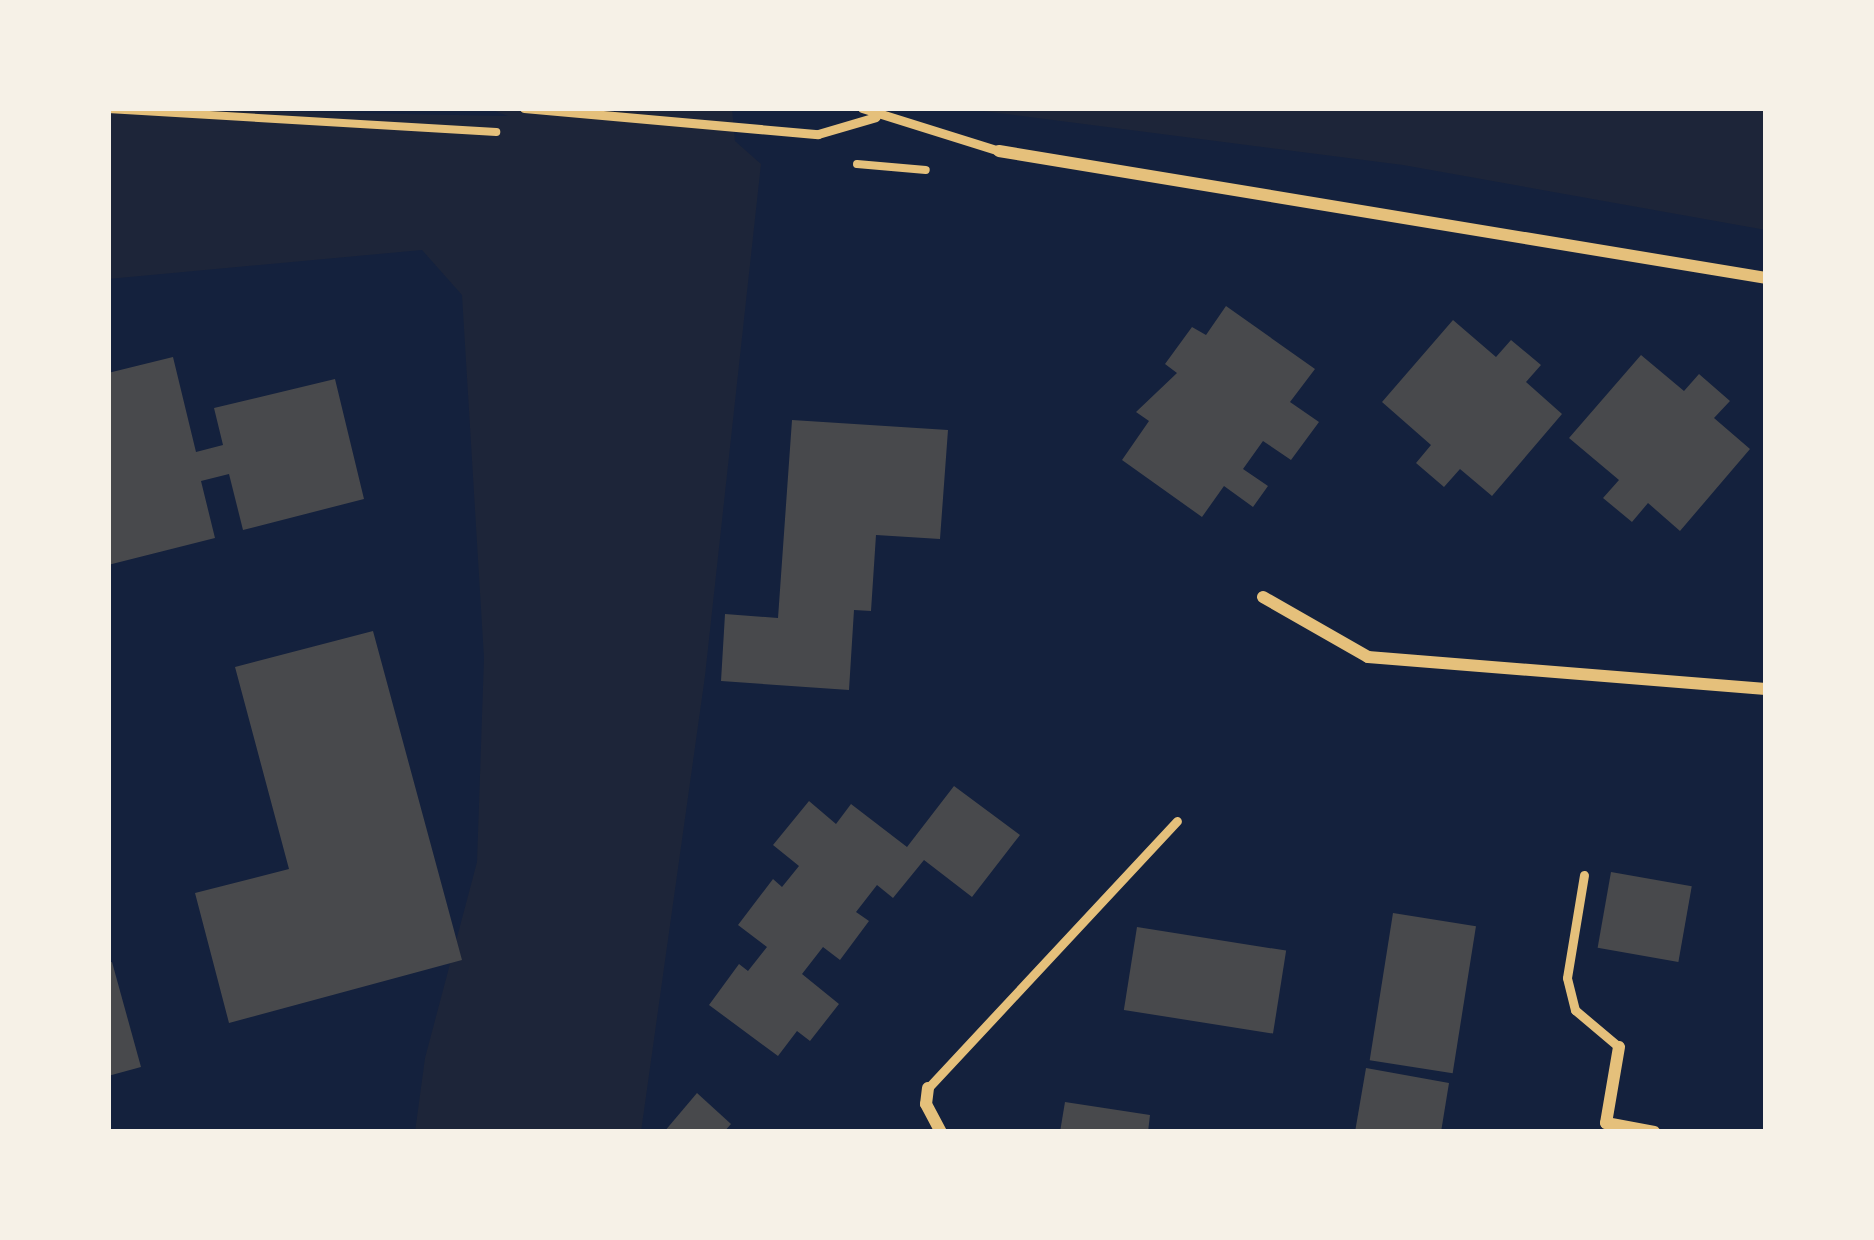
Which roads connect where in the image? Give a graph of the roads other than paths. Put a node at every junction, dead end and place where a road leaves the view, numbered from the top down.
1 (524, 108) edge
2 (862, 108) edge
3 (876, 117) junction
4 (999, 152) joint
5 (1766, 278) edge
6 (1263, 596) dead end
7 (1766, 689) edge
8 (1177, 821) dead end
9 (1584, 875) dead end
10 (1619, 1047) joint
11 (928, 1088) joint
12 (1605, 1128) edge
13 (941, 1132) edge
14 (1654, 1132) edge

1 - 3 lane
2 - 3 lane
3 - 4 lane
4 - 5 street
6 - 7 street
8 - 11 lane
9 - 10 lane
10 - 12 street
11 - 13 street
12 - 14 street

